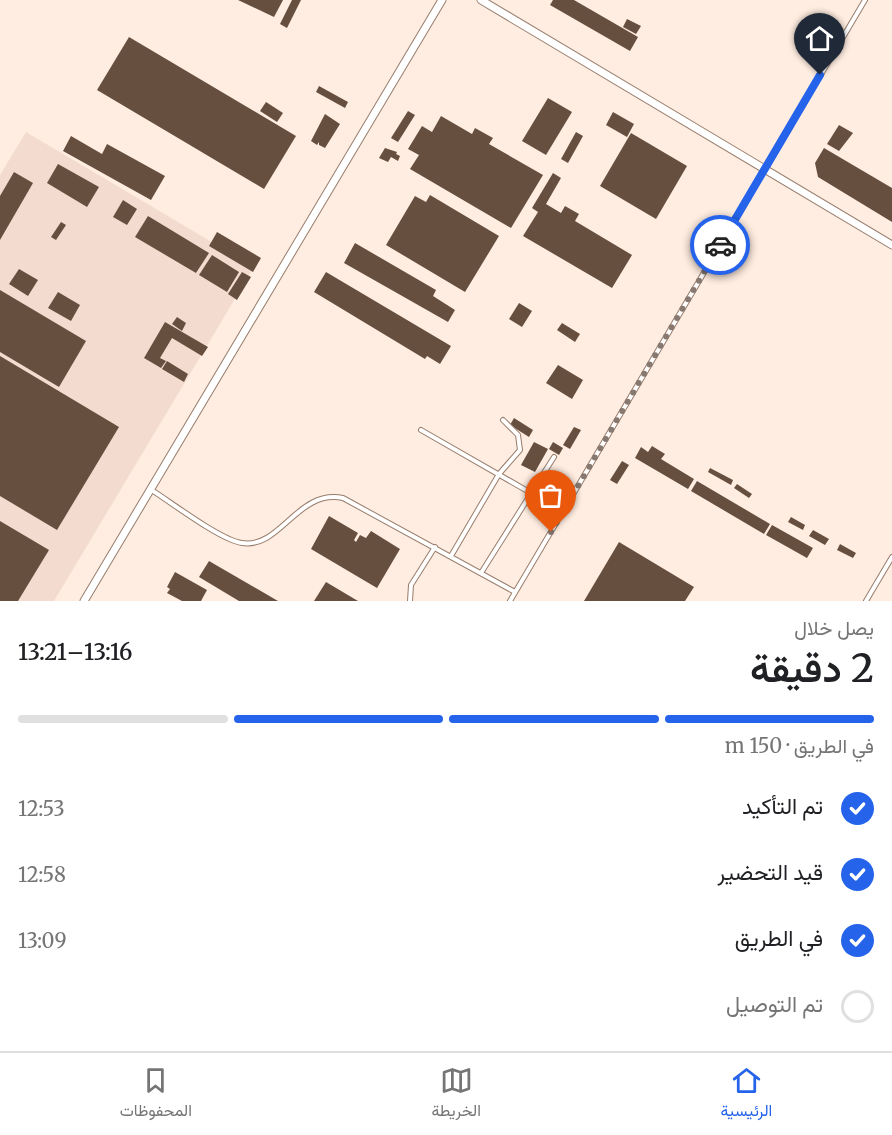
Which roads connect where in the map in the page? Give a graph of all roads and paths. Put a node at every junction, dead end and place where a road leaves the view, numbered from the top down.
1 (442, 0) edge
2 (481, 0) edge
3 (865, 0) edge
4 (765, 169) junction
5 (892, 245) edge
6 (503, 420) dead end
7 (421, 430) dead end
8 (554, 457) dead end
9 (499, 474) junction
10 (150, 489) junction
11 (531, 493) junction
12 (435, 547) junction
13 (451, 556) junction
14 (892, 557) edge
15 (481, 573) junction
16 (515, 592) junction
17 (84, 601) edge
18 (410, 601) edge
19 (510, 601) edge
20 (866, 601) edge

1 - 10 street
2 - 4 street
3 - 4 lane
4 - 5 street
4 - 16 lane
6 - 9 lane
7 - 9 lane
8 - 11 lane
9 - 11 lane
9 - 13 lane
10 - 12 lane
10 - 17 street
11 - 15 lane
12 - 13 lane
12 - 18 lane
13 - 15 lane
14 - 20 lane
15 - 16 lane
16 - 19 lane

